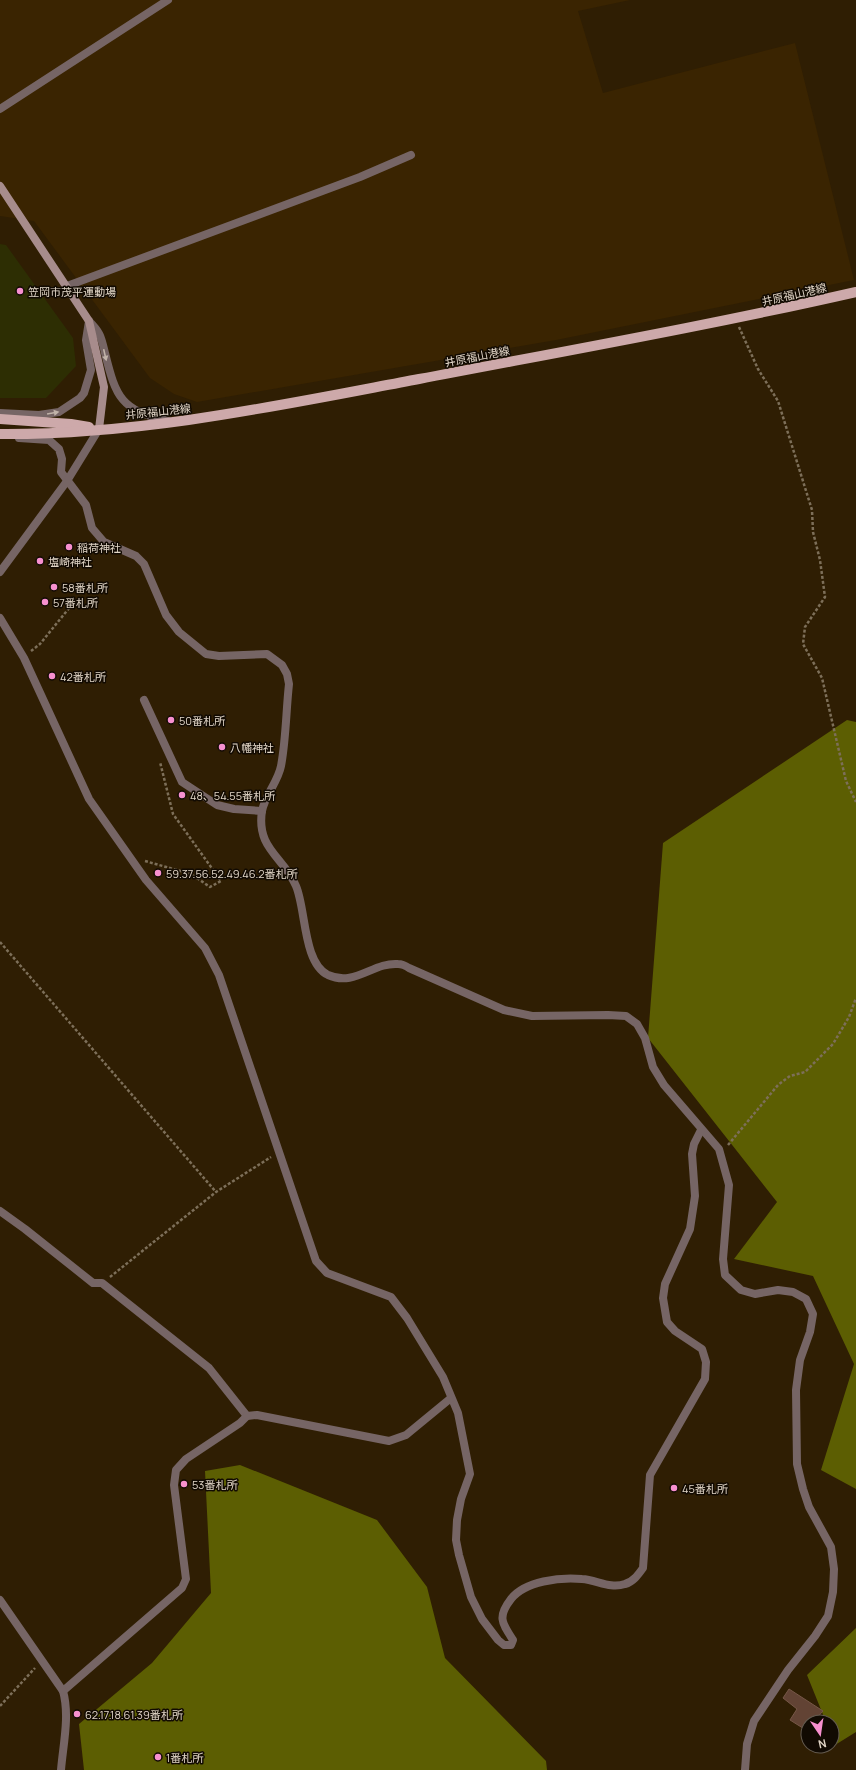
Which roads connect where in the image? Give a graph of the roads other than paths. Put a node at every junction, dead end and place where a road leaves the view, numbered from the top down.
1 (168, 0) edge
2 (0, 109) edge
3 (411, 155) dead end
4 (0, 186) edge
5 (67, 286) junction
6 (856, 292) edge
7 (89, 321) junction
8 (0, 413) edge
9 (0, 419) edge
10 (174, 423) junction
11 (99, 429) junction
12 (3, 434) edge
13 (67, 482) junction
14 (0, 572) edge
15 (0, 618) edge
16 (144, 700) dead end
17 (262, 811) junction
18 (701, 1130) junction
19 (0, 1211) edge
20 (452, 1398) junction
21 (247, 1416) junction
22 (0, 1600) edge
23 (63, 1691) junction
24 (61, 1770) edge
25 (745, 1770) edge

1 - 2 street
3 - 5 street
4 - 5 street
5 - 7 street
6 - 10 main road, 井原福山港線
8 -> 7 street
7 -> 10 street
7 - 11 street
9 - 11 main road, 井原福山港線
10 - 11 main road, 井原福山港線
11 - 12 main road, 井原福山港線
11 - 13 street
12 - 13 street
13 - 14 street
13 - 17 street
15 - 20 street
16 - 17 street
17 - 18 street
18 - 20 street
18 - 25 street
19 - 21 street
20 - 21 street
21 - 23 street
22 - 23 street
23 - 24 street

